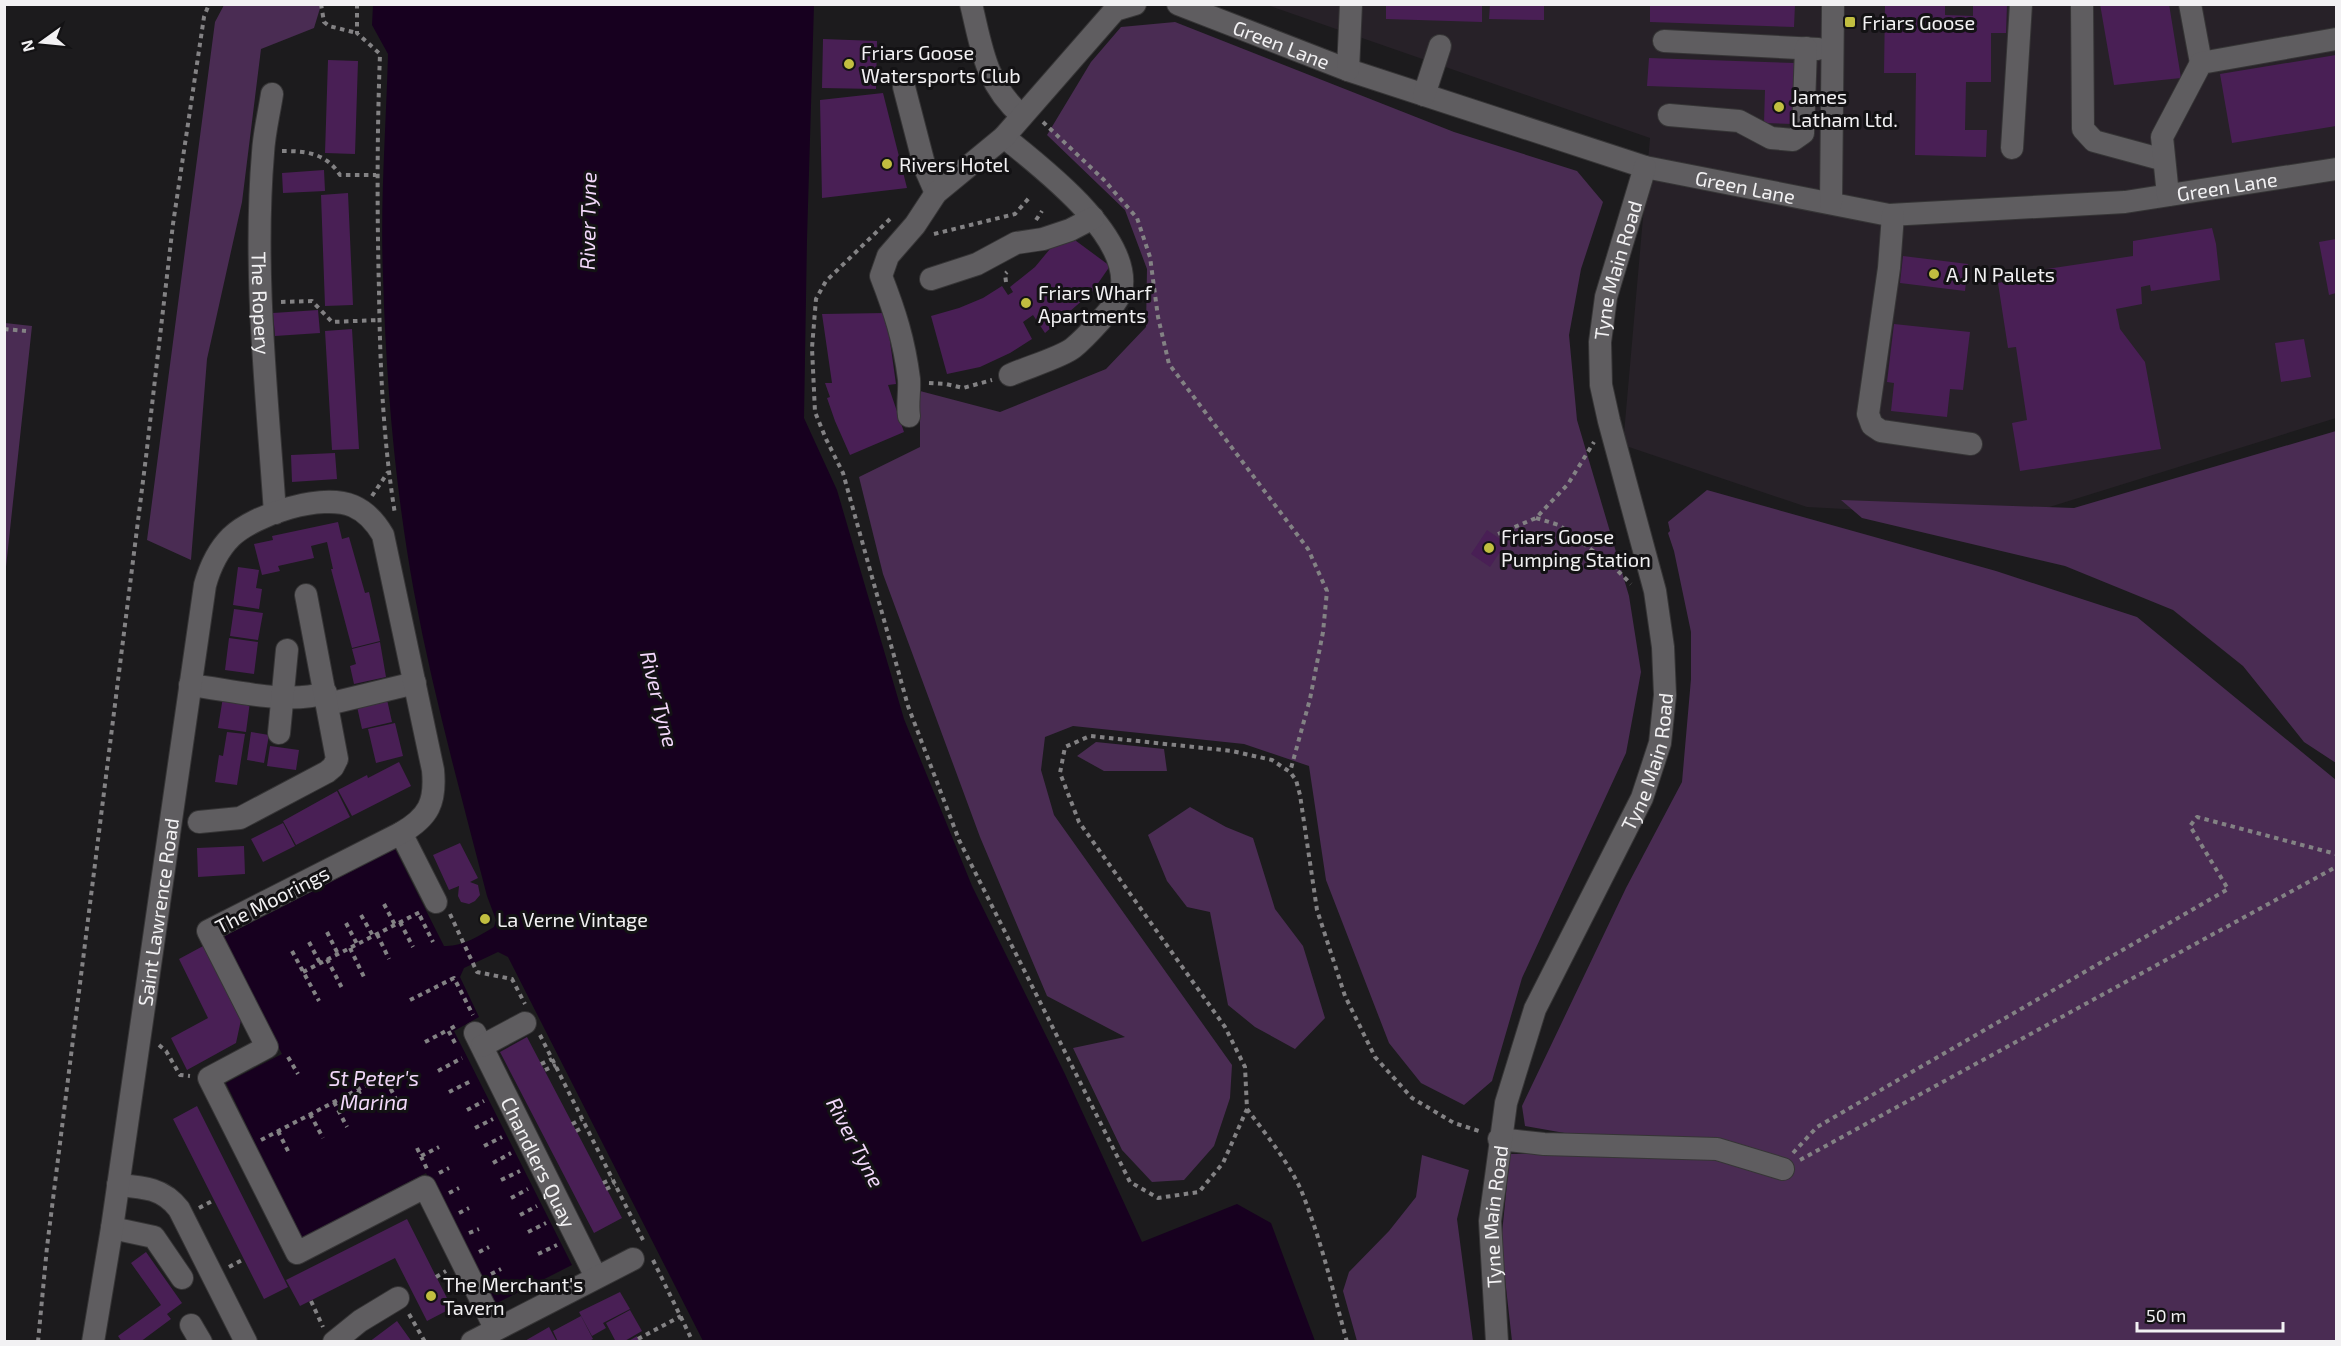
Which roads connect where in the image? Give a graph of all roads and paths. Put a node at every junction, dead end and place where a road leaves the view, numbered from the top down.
1 (209, 4) edge
2 (321, 4) edge
3 (357, 4) edge
4 (971, 4) edge
5 (1136, 4) edge
6 (1178, 4) edge
7 (1351, 4) edge
8 (1833, 4) edge
9 (2022, 4) edge
10 (2082, 4) edge
11 (2190, 4) edge
12 (357, 33) junction
13 (2337, 39) edge
14 (1664, 41) dead end
15 (1440, 46) dead end
16 (1806, 48) junction
17 (1832, 50) junction
18 (2201, 63) junction
19 (1348, 70) junction
20 (904, 87) dead end
21 (272, 94) dead end
22 (1424, 95) junction
23 (1027, 110) junction
24 (1669, 115) dead end
25 (1004, 137) junction
26 (2012, 148) dead end
27 (263, 151) junction
28 (2164, 160) junction
29 (1645, 167) junction
30 (2337, 170) edge
31 (376, 175) junction
32 (936, 193) junction
33 (2168, 195) junction
34 (1029, 198) dead end
35 (1831, 203) junction
36 (1893, 215) junction
37 (892, 217) dead end
38 (1093, 218) junction
39 (909, 233) junction
40 (931, 279) dead end
41 (262, 302) junction
42 (379, 320) junction
43 (4, 329) edge
44 (26, 331) dead end
45 (1010, 375) joint
46 (946, 384) dead end
47 (909, 416) dead end
48 (1609, 421) junction
49 (1971, 444) dead end
50 (388, 472) junction
51 (362, 511) junction
52 (275, 513) junction
53 (396, 516) dead end
54 (1536, 518) junction
55 (1498, 534) dead end
56 (1654, 591) junction
57 (306, 595) dead end
58 (287, 650) dead end
59 (415, 683) junction
60 (190, 685) junction
61 (281, 697) junction
62 (327, 698) junction
63 (279, 734) dead end
64 (1290, 772) junction
65 (199, 822) dead end
66 (401, 833) junction
67 (2337, 854) edge
68 (2337, 867) edge
69 (384, 904) dead end
70 (431, 908) junction
71 (362, 915) dead end
72 (400, 922) junction
73 (346, 923) dead end
74 (395, 925) junction
75 (327, 932) dead end
76 (375, 935) junction
77 (309, 942) dead end
78 (433, 942) dead end
79 (357, 944) junction
80 (350, 948) junction
81 (413, 948) dead end
82 (292, 951) dead end
83 (338, 954) junction
84 (327, 959) junction
85 (389, 959) dead end
86 (320, 963) junction
87 (303, 972) junction
88 (364, 977) dead end
89 (342, 988) dead end
90 (319, 1000) dead end
91 (530, 1021) junction
92 (448, 1030) dead end
93 (156, 1042) dead end
94 (425, 1042) dead end
95 (288, 1057) dead end
96 (462, 1058) dead end
97 (552, 1059) junction
98 (541, 1064) dead end
99 (556, 1065) junction
100 (545, 1070) dead end
101 (438, 1071) dead end
102 (298, 1074) dead end
103 (180, 1075) dead end
104 (473, 1080) dead end
105 (358, 1089) junction
106 (448, 1092) dead end
107 (397, 1101) dead end
108 (484, 1101) dead end
109 (334, 1102) junction
110 (1247, 1109) junction
111 (467, 1110) dead end
112 (310, 1114) junction
113 (370, 1114) dead end
114 (493, 1119) dead end
115 (582, 1119) junction
116 (572, 1124) dead end
117 (586, 1126) junction
118 (347, 1127) dead end
119 (475, 1128) dead end
120 (278, 1131) junction
121 (576, 1131) dead end
122 (502, 1137) dead end
123 (323, 1138) dead end
124 (1499, 1139) junction
125 (259, 1141) dead end
126 (484, 1146) dead end
127 (439, 1147) dead end
128 (511, 1154) dead end
129 (290, 1155) dead end
130 (421, 1156) dead end
131 (493, 1163) dead end
132 (1783, 1168) junction
133 (520, 1171) dead end
134 (612, 1179) junction
135 (501, 1180) dead end
136 (603, 1183) dead end
137 (118, 1185) junction
138 (615, 1185) junction
139 (528, 1189) dead end
140 (606, 1189) dead end
141 (511, 1198) dead end
142 (537, 1206) dead end
143 (520, 1215) dead end
144 (546, 1223) dead end
145 (112, 1228) junction
146 (528, 1232) dead end
147 (557, 1245) dead end
148 (538, 1254) dead end
149 (641, 1255) junction
150 (596, 1277) junction
151 (182, 1278) dead end
152 (311, 1301) dead end
153 (404, 1307) joint
154 (681, 1316) junction
155 (495, 1328) junction
156 (330, 1336) edge
157 (638, 1339) dead end
158 (38, 1341) edge
159 (93, 1341) edge
160 (246, 1341) edge
161 (425, 1341) edge
162 (472, 1341) edge
163 (693, 1341) edge
164 (1347, 1341) edge
165 (1497, 1341) edge

1 - 158 path
2 - 12 path
3 - 12 path
4 - 23 street
5 - 23 street
6 - 19 street, Green Lane
7 - 19 street
8 - 17 street
9 - 26 street
10 - 28 street
11 - 18 street
12 - 31 path
13 - 18 street
14 - 16 street
15 - 22 street
16 - 17 street
16 - 24 street
17 - 35 street
18 - 28 street
19 - 22 street, Green Lane
20 - 32 street
21 - 27 street, The Ropery
22 - 29 street, Green Lane
23 - 25 street
23 - 64 path
25 - 32 street
25 - 38 street
27 - 31 path
27 - 41 street, The Ropery
28 - 33 street
29 - 35 street, Green Lane
29 - 48 street, Tyne Main Road
30 - 33 street, Green Lane
31 - 42 path
32 - 39 street
33 - 36 street, Green Lane
34 - 39 path
35 - 36 street, Green Lane
36 - 49 street
37 - 110 path
38 - 40 street
38 - 45 street
39 - 47 street
41 - 42 path
41 - 52 street, The Ropery
42 - 50 path
43 - 44 path
45 - 46 path
48 - 54 path
48 - 56 street, Tyne Main Road
50 - 51 path
50 - 53 path
51 - 52 street
51 - 59 street, The Moorings
52 - 60 street, Saint Lawrence Road
54 - 55 path
54 - 56 path
56 - 124 street, Tyne Main Road
57 - 62 street
58 - 61 street
59 - 62 street
59 - 66 street, The Moorings
60 - 61 street
60 - 137 street, Saint Lawrence Road
61 - 62 street
61 - 63 street
62 - 65 street
64 - 110 path
64 - 124 path
66 - 70 street
66 - 155 street, The Moorings
67 - 132 path
68 - 132 path
69 - 74 path
70 - 72 path
70 - 78 path
70 - 91 path
71 - 76 path
72 - 74 path
72 - 81 path
73 - 79 path
74 - 76 path
75 - 83 path
76 - 79 path
76 - 85 path
77 - 86 path
79 - 80 path
80 - 83 path
80 - 88 path
82 - 87 path
83 - 84 path
84 - 86 path
84 - 89 path
86 - 87 path
87 - 90 path
91 - 97 path
91 - 150 street, Chandlers Quay
92 - 94 path
93 - 103 path
95 - 102 path
96 - 101 path
97 - 98 path
97 - 99 path
99 - 100 path
99 - 115 path
104 - 106 path
105 - 107 path
105 - 109 path
105 - 113 path
108 - 111 path
109 - 112 path
109 - 118 path
110 - 164 path
112 - 120 path
112 - 123 path
114 - 119 path
115 - 116 path
115 - 117 path
117 - 121 path
117 - 134 path
120 - 125 path
120 - 129 path
122 - 126 path
124 - 132 street
124 - 165 street, Tyne Main Road
127 - 130 path
128 - 131 path
133 - 135 path
134 - 136 path
134 - 138 path
137 - 145 street, Saint Lawrence Road
137 - 160 street
138 - 140 path
138 - 149 path
139 - 141 path
142 - 143 path
144 - 146 path
145 - 151 street
145 - 159 street, Saint Lawrence Road
147 - 148 path
149 - 150 street
149 - 154 path
150 - 155 street
152 - 156 path
153 - 156 street
153 - 161 path
154 - 157 path
154 - 163 path
155 - 162 street

